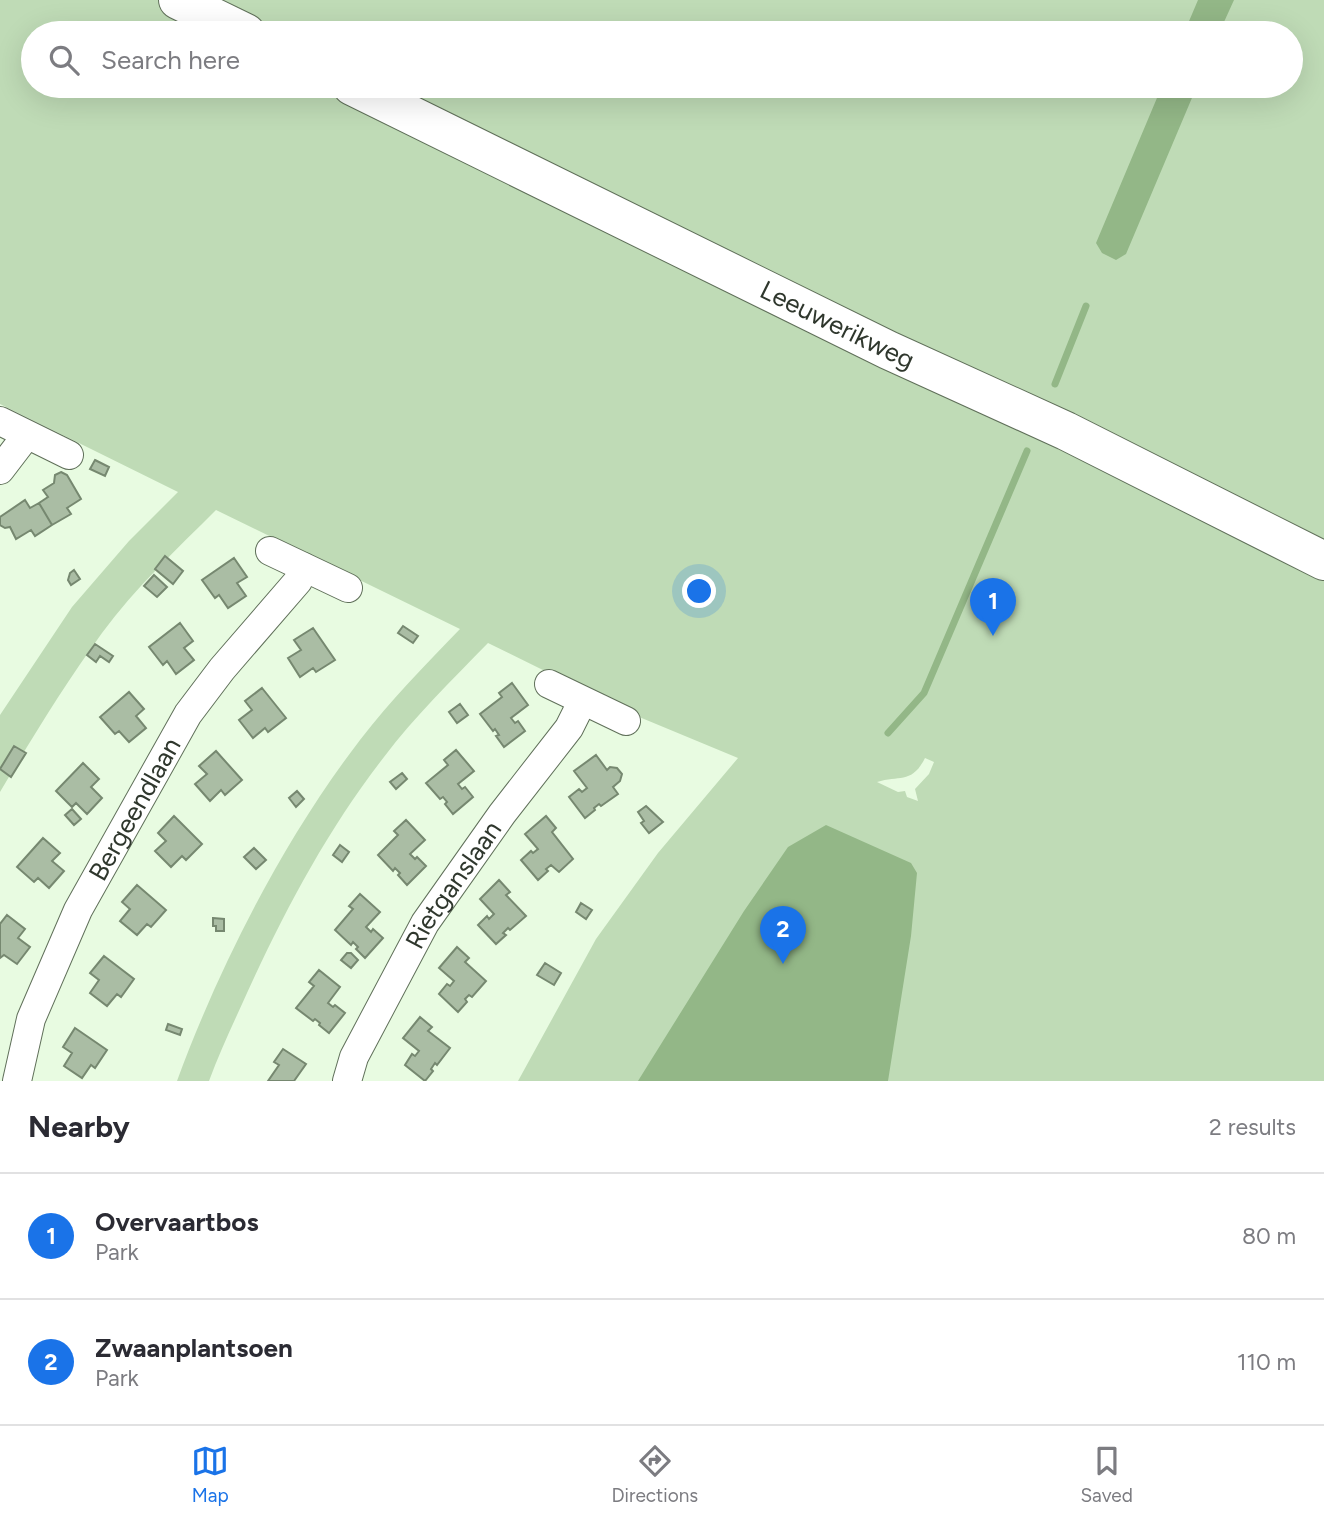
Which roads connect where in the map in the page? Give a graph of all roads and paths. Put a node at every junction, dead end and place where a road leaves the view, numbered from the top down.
1 (178, 0) edge
2 (221, 21) edge
3 (376, 98) edge
4 (0, 421) edge
5 (26, 436) junction
6 (69, 455) dead end
7 (0, 470) edge
8 (270, 551) dead end
9 (1324, 561) edge
10 (303, 567) junction
11 (348, 588) dead end
12 (549, 684) dead end
13 (582, 702) junction
14 (626, 721) dead end
15 (17, 1081) edge
16 (347, 1081) edge

1 - 2 street
3 - 9 street, Leeuwerikweg
4 - 5 street
5 - 6 street
5 - 7 street
8 - 10 street
10 - 11 street
10 - 15 street, Bergeendlaan
12 - 13 street
13 - 14 street
13 - 16 street, Rietganslaan

